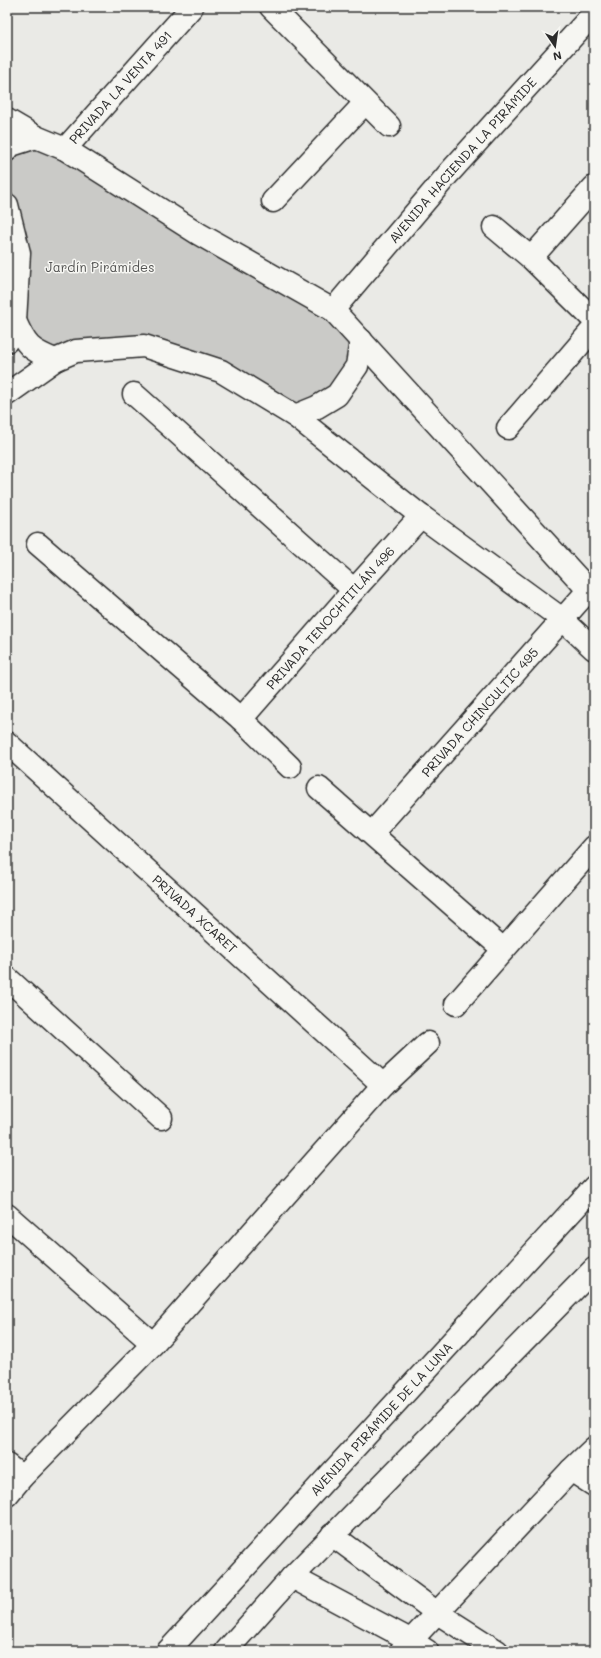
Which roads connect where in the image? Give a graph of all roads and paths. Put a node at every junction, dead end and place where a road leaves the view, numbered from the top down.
1 (192, 7) edge
2 (271, 7) edge
3 (594, 13) edge
4 (365, 103) junction
5 (7, 120) edge
6 (389, 126) dead end
7 (36, 137) junction
8 (65, 149) junction
9 (7, 150) edge
10 (594, 187) edge
11 (273, 201) dead end
12 (7, 205) edge
13 (494, 227) dead end
14 (531, 258) junction
15 (333, 310) junction
16 (594, 320) edge
17 (15, 321) junction
18 (594, 328) edge
19 (361, 340) junction
20 (7, 341) edge
21 (55, 360) junction
22 (7, 394) edge
23 (134, 394) dead end
24 (295, 416) junction
25 (508, 428) dead end
26 (421, 516) junction
27 (38, 544) dead end
28 (354, 590) junction
29 (592, 590) edge
30 (562, 619) junction
31 (594, 649) edge
32 (241, 719) junction
33 (7, 743) edge
34 (290, 766) dead end
35 (319, 788) dead end
36 (372, 833) junction
37 (594, 847) edge
38 (503, 949) junction
39 (7, 978) edge
40 (456, 1004) dead end
41 (428, 1043) dead end
42 (383, 1085) junction
43 (160, 1118) dead end
44 (594, 1187) edge
45 (7, 1215) edge
46 (594, 1269) edge
47 (153, 1344) junction
48 (594, 1448) edge
49 (571, 1470) junction
50 (15, 1471) edge
51 (594, 1485) edge
52 (7, 1495) edge
53 (332, 1535) junction
54 (292, 1577) junction
55 (436, 1612) junction
56 (413, 1647) edge
57 (168, 1651) edge
58 (226, 1651) edge
59 (497, 1651) edge

1 - 8 street, PRIVADA LA VENTA 491
2 - 4 street
3 - 15 street, AVENIDA HACIENDA LA PIRÁMIDE
4 - 6 street
4 - 11 street
5 - 7 street
7 - 8 street
7 - 9 street
8 - 15 street
10 - 14 street
12 - 17 street
13 - 14 street
14 - 16 street
15 - 19 street
17 - 20 street
17 - 21 street
18 - 25 street
19 - 24 street
19 - 29 street
21 - 22 street
21 - 24 street
23 - 28 street
24 - 26 street
26 - 28 street, PRIVADA TENOCHTITLÁN 496
26 - 30 street
27 - 32 street
28 - 32 street, PRIVADA TENOCHTITLÁN 496
29 - 30 street, PRIVADA CHINCULTIC 495
30 - 31 street
30 - 36 street, PRIVADA CHINCULTIC 495
32 - 34 street
33 - 42 street, PRIVADA XCARET
35 - 36 street
36 - 38 street
37 - 38 street
38 - 40 street
39 - 43 street
41 - 42 street
42 - 47 street
44 - 57 street, AVENIDA PIRÁMIDE DE LA LUNA
45 - 47 street
46 - 53 street
47 - 50 street
48 - 49 street
49 - 51 street
49 - 55 street
50 - 52 street
53 - 54 street
53 - 55 street
54 - 56 street
54 - 58 street
55 - 56 street
55 - 59 street

